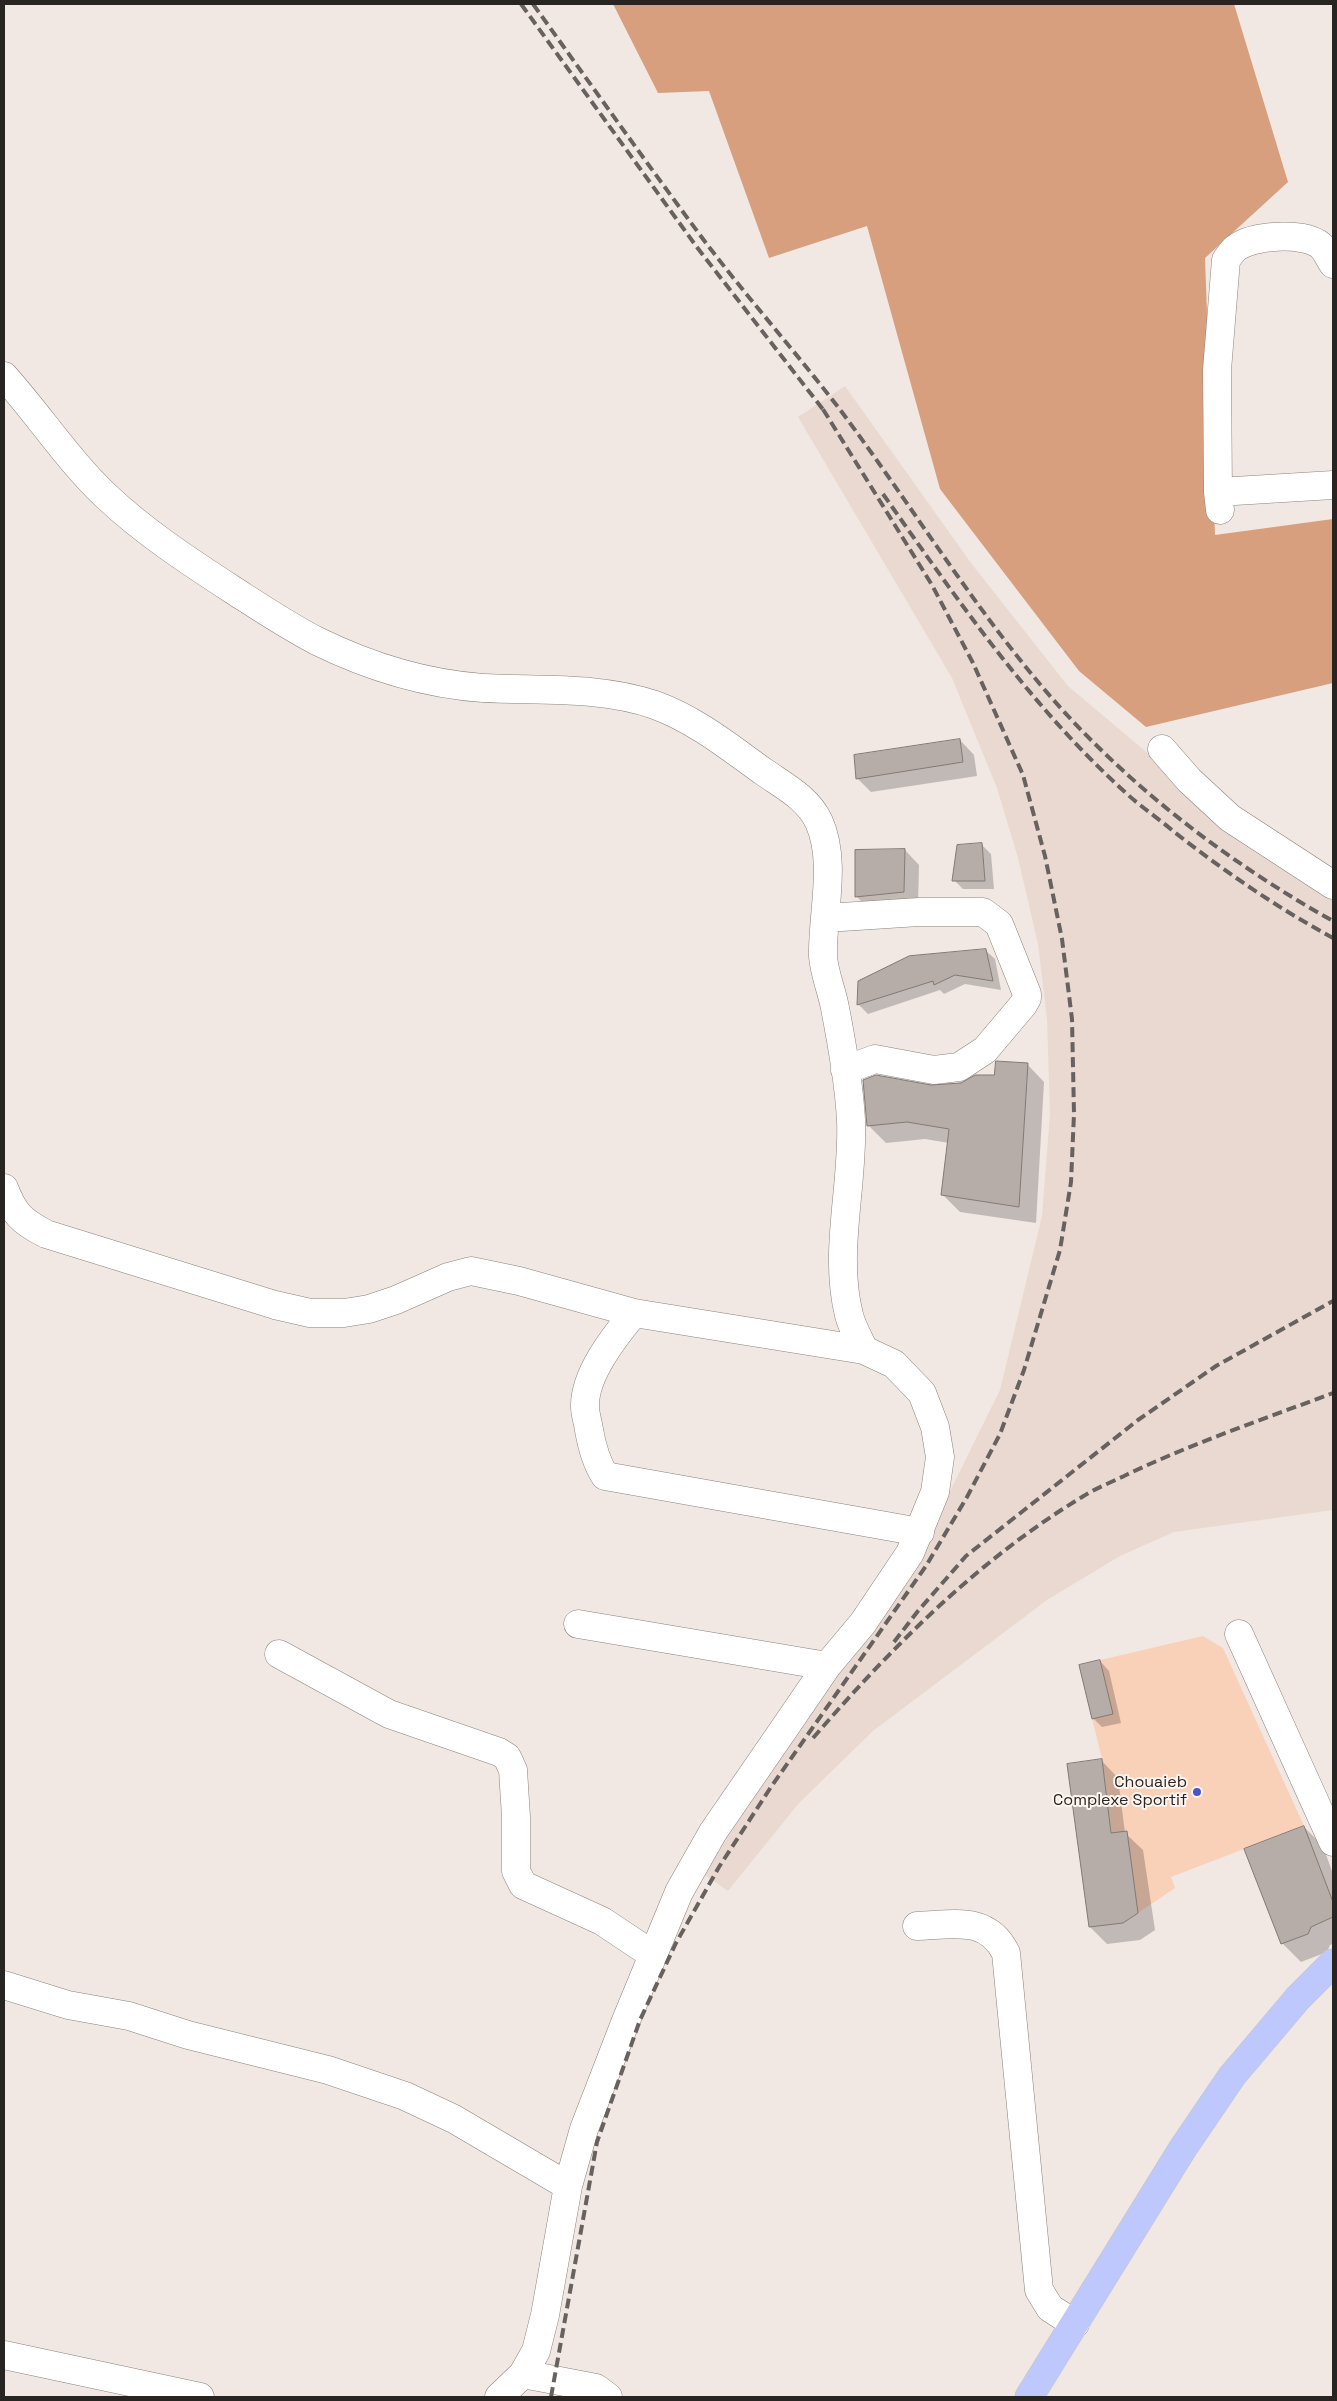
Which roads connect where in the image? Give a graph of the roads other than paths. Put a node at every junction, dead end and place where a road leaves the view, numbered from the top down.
1 (1333, 264) edge
2 (4, 376) edge
3 (1333, 486) edge
4 (1162, 749) dead end
5 (1333, 886) edge
6 (826, 918) junction
7 (845, 1070) junction
8 (7, 1200) edge
9 (634, 1313) junction
10 (864, 1350) junction
11 (920, 1532) junction
12 (578, 1624) dead end
13 (1239, 1634) dead end
14 (279, 1654) dead end
15 (827, 1666) junction
16 (1333, 1842) edge
17 (917, 1926) dead end
18 (653, 1954) junction
19 (1333, 1963) edge
20 (4, 1985) edge
21 (568, 2186) junction
22 (1075, 2324) junction
23 (4, 2354) edge
24 (523, 2374) junction
25 (167, 2394) edge
26 (200, 2397) edge
27 (499, 2397) edge
28 (608, 2397) edge
29 (1029, 2397) edge

1 - 3 street
2 - 6 street
4 - 5 street
6 - 7 street
6 - 7 street
7 - 10 street
8 - 9 street
9 - 10 street
9 - 11 street
10 - 11 street
11 - 15 street
12 - 15 street
13 - 16 street
14 - 18 street
15 - 18 street
17 - 22 street
18 - 21 street
19 - 22 main road
20 - 21 street
21 - 24 street
22 - 29 main road
23 - 25 street
24 - 27 street
24 - 28 street
25 - 26 street

